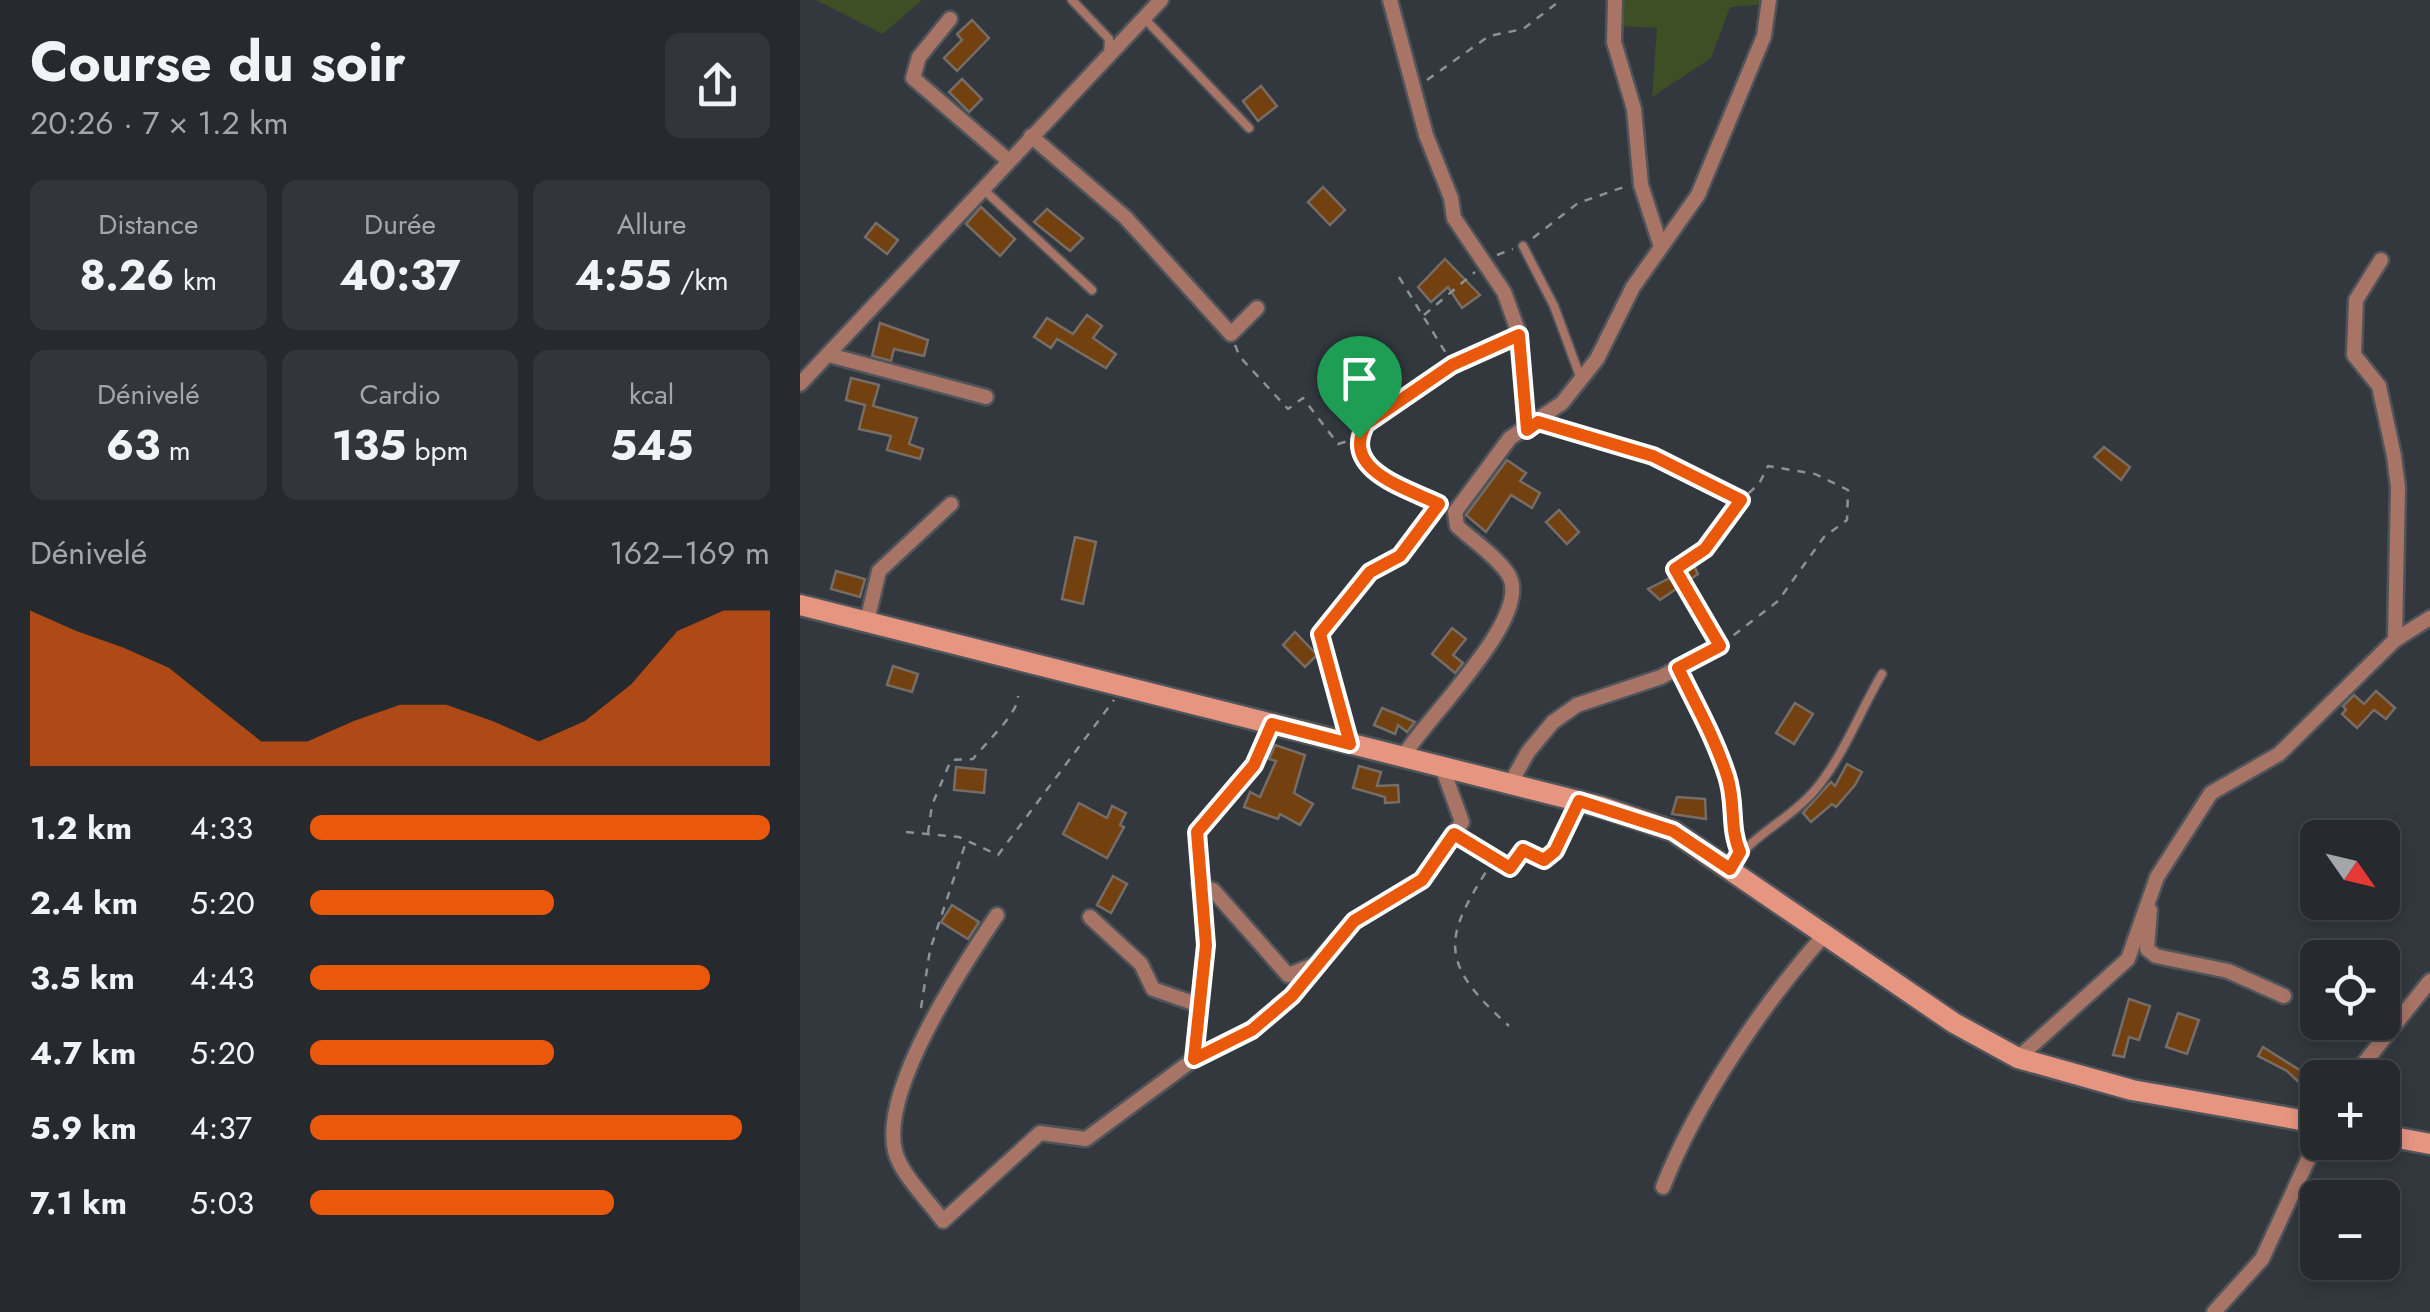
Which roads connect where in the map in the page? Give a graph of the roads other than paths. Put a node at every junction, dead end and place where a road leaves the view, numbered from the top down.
1 (1072, 0) edge
2 (1161, 0) edge
3 (1390, 0) edge
4 (1615, 0) edge
5 (1769, 0) edge
6 (1143, 17) junction
7 (950, 19) dead end
8 (1108, 56) junction
9 (1249, 128) dead end
10 (1031, 136) junction
11 (1009, 161) junction
12 (983, 189) junction
13 (1523, 246) dead end
14 (1661, 247) junction
15 (2381, 260) dead end
16 (1092, 290) dead end
17 (1257, 308) dead end
18 (829, 355) junction
19 (1581, 379) junction
20 (800, 384) edge
21 (986, 396) dead end
22 (1532, 426) junction
23 (951, 504) dead end
24 (800, 604) edge
25 (2430, 618) edge
26 (867, 622) junction
27 (2395, 640) junction
28 (1705, 653) road end
29 (1882, 674) dead end
30 (1272, 724) junction
31 (1403, 757) junction
32 (1442, 766) junction
33 (1510, 784) junction
34 (1735, 860) junction
35 (1199, 884) junction
36 (2149, 899) junction
37 (997, 915) dead end
38 (1090, 917) dead end
39 (1826, 933) junction
40 (2430, 981) edge
41 (2284, 996) dead end
42 (1199, 1006) junction
43 (2018, 1058) junction
44 (2366, 1060) edge
45 (2300, 1120) edge
46 (2400, 1138) edge
47 (2430, 1144) edge
48 (2308, 1160) edge
49 (1663, 1187) dead end
50 (2214, 1312) edge

1 - 8 lane
2 - 6 street
3 - 22 street
4 - 14 street
5 - 14 street
6 - 8 street
6 - 9 lane
7 - 11 street
8 - 10 street
10 - 11 street
10 - 17 street
11 - 12 street
12 - 16 lane
12 - 18 street
13 - 19 lane
14 - 19 street
15 - 27 street
18 - 20 street
18 - 21 street
19 - 22 street
22 - 31 street
23 - 26 street
24 - 26 main road
25 - 27 street
26 - 30 main road
27 - 36 street
28 - 33 street
29 - 34 lane
30 - 31 main road
30 - 35 street
31 - 32 main road
32 - 33 main road
32 - 35 street
33 - 34 main road
34 - 39 main road
35 - 42 street
36 - 41 street
36 - 43 street
37 - 42 street
38 - 42 street
39 - 43 main road
39 - 49 street
40 - 44 street
43 - 45 main road
46 - 47 main road
48 - 50 street

